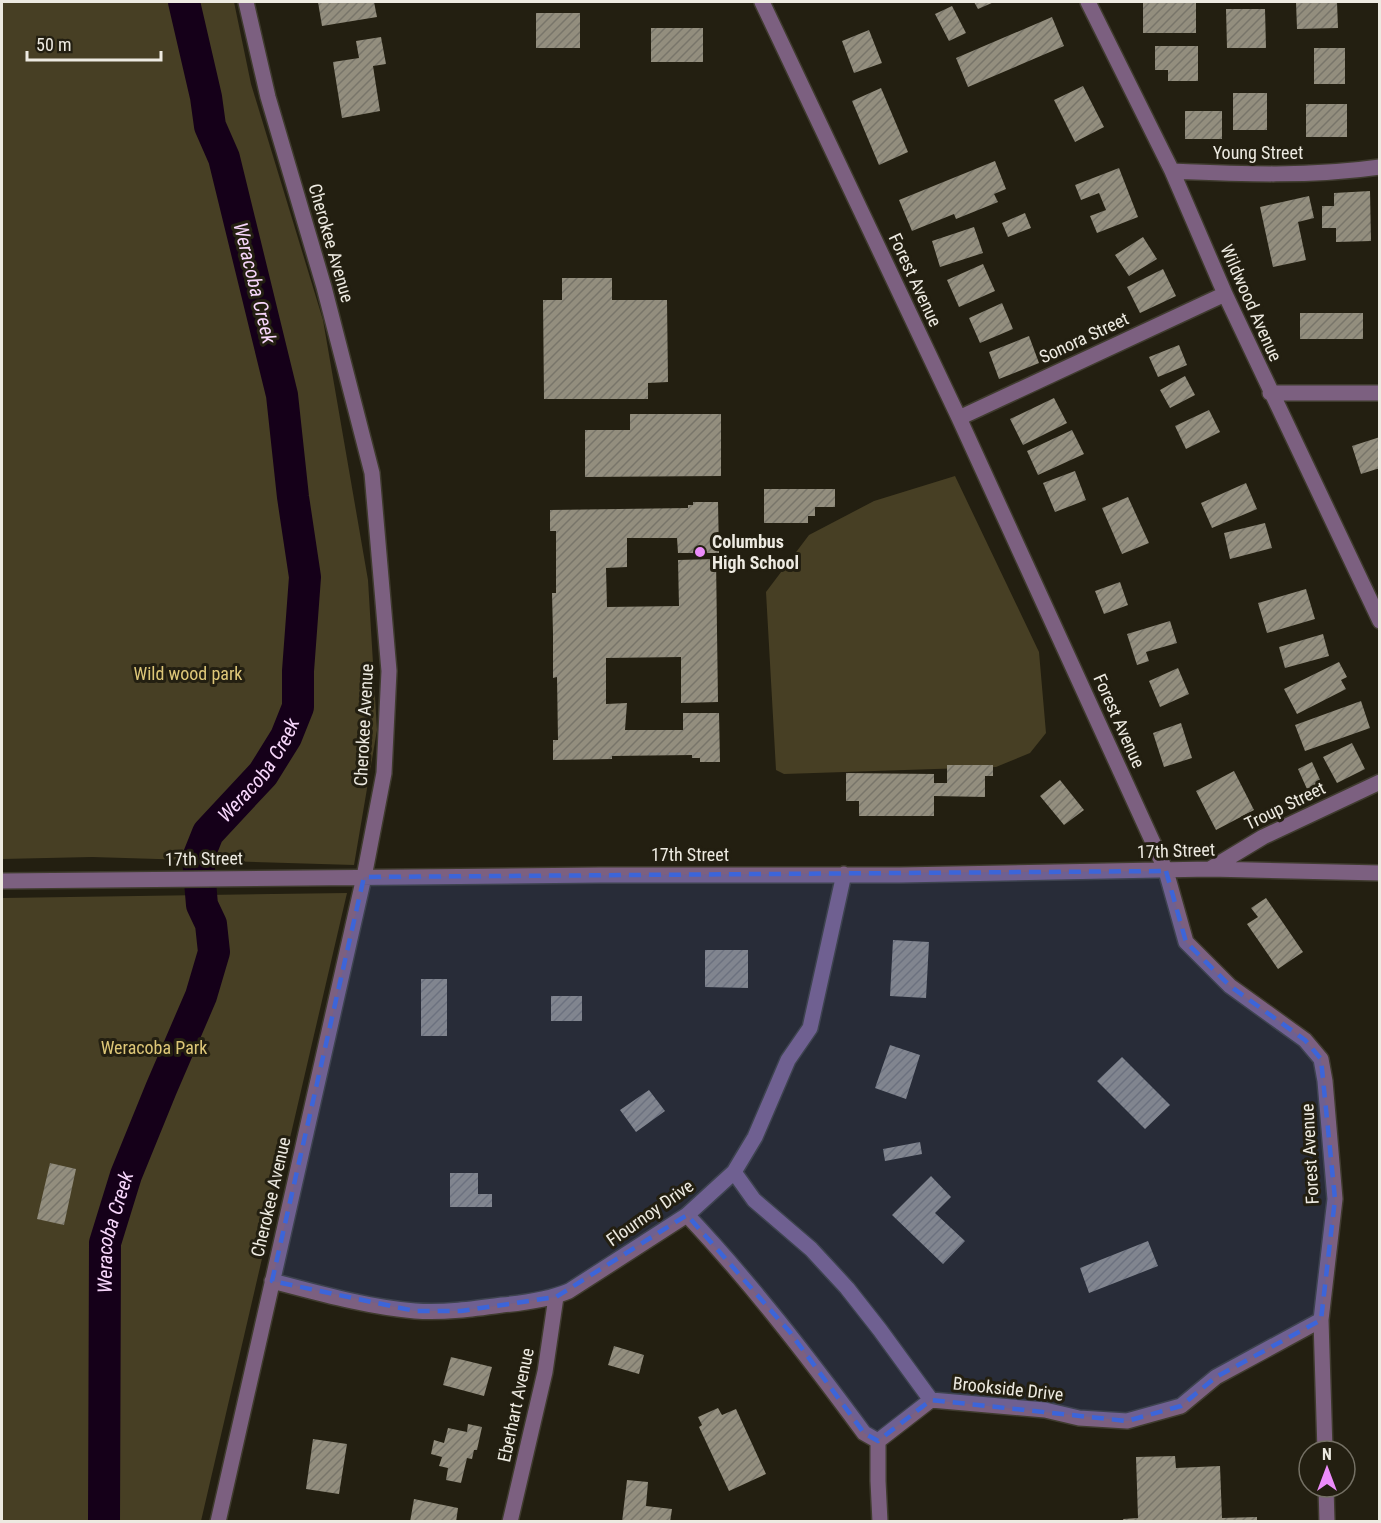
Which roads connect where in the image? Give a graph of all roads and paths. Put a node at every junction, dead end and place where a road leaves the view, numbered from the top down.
1 (246, 2) edge
2 (762, 2) edge
3 (1088, 2) edge
4 (1380, 167) edge
5 (1172, 171) junction
6 (1225, 294) junction
7 (1270, 393) junction
8 (1380, 393) edge
9 (960, 418) junction
10 (1380, 621) edge
11 (1380, 782) edge
12 (1210, 869) junction
13 (1166, 871) junction
14 (1380, 873) edge
15 (844, 874) junction
16 (364, 877) junction
17 (2, 881) edge
18 (734, 1172) junction
19 (687, 1215) junction
20 (272, 1281) junction
21 (556, 1297) junction
22 (1321, 1320) junction
23 (931, 1400) junction
24 (1325, 1439) edge
25 (878, 1441) junction
26 (1327, 1499) edge
27 (218, 1521) edge
28 (510, 1521) edge
29 (880, 1521) edge
30 (1328, 1521) edge

1 - 16 street, Cherokee Avenue
2 - 9 street, Forest Avenue
3 - 5 street, Wildwood Avenue
4 - 5 street, Young Street
5 - 6 street, Wildwood Avenue
6 - 7 street, Wildwood Avenue
6 - 9 street, Sonora Street
7 - 8 street
7 - 10 street, Wildwood Avenue
9 - 13 street, Forest Avenue
11 - 12 street, Troup Street
12 - 13 street, 17th Street
12 - 14 street, 17th Street
13 - 15 street, 17th Street
13 - 22 street, Forest Avenue
15 - 16 street, 17th Street
15 - 18 street, Flournoy Drive
16 - 17 street, 17th Street
16 - 20 street, Cherokee Avenue
18 - 19 street, Flournoy Drive
18 - 23 street, Brookside Drive
19 - 21 street, Flournoy Drive
19 - 25 street
20 - 21 street, Flournoy Drive
20 - 27 street, Cherokee Avenue
21 - 28 street, Eberhart Avenue
22 - 23 street, Brookside Drive
22 - 24 street, Forest Avenue
23 - 25 street
25 - 29 street
26 - 30 street

